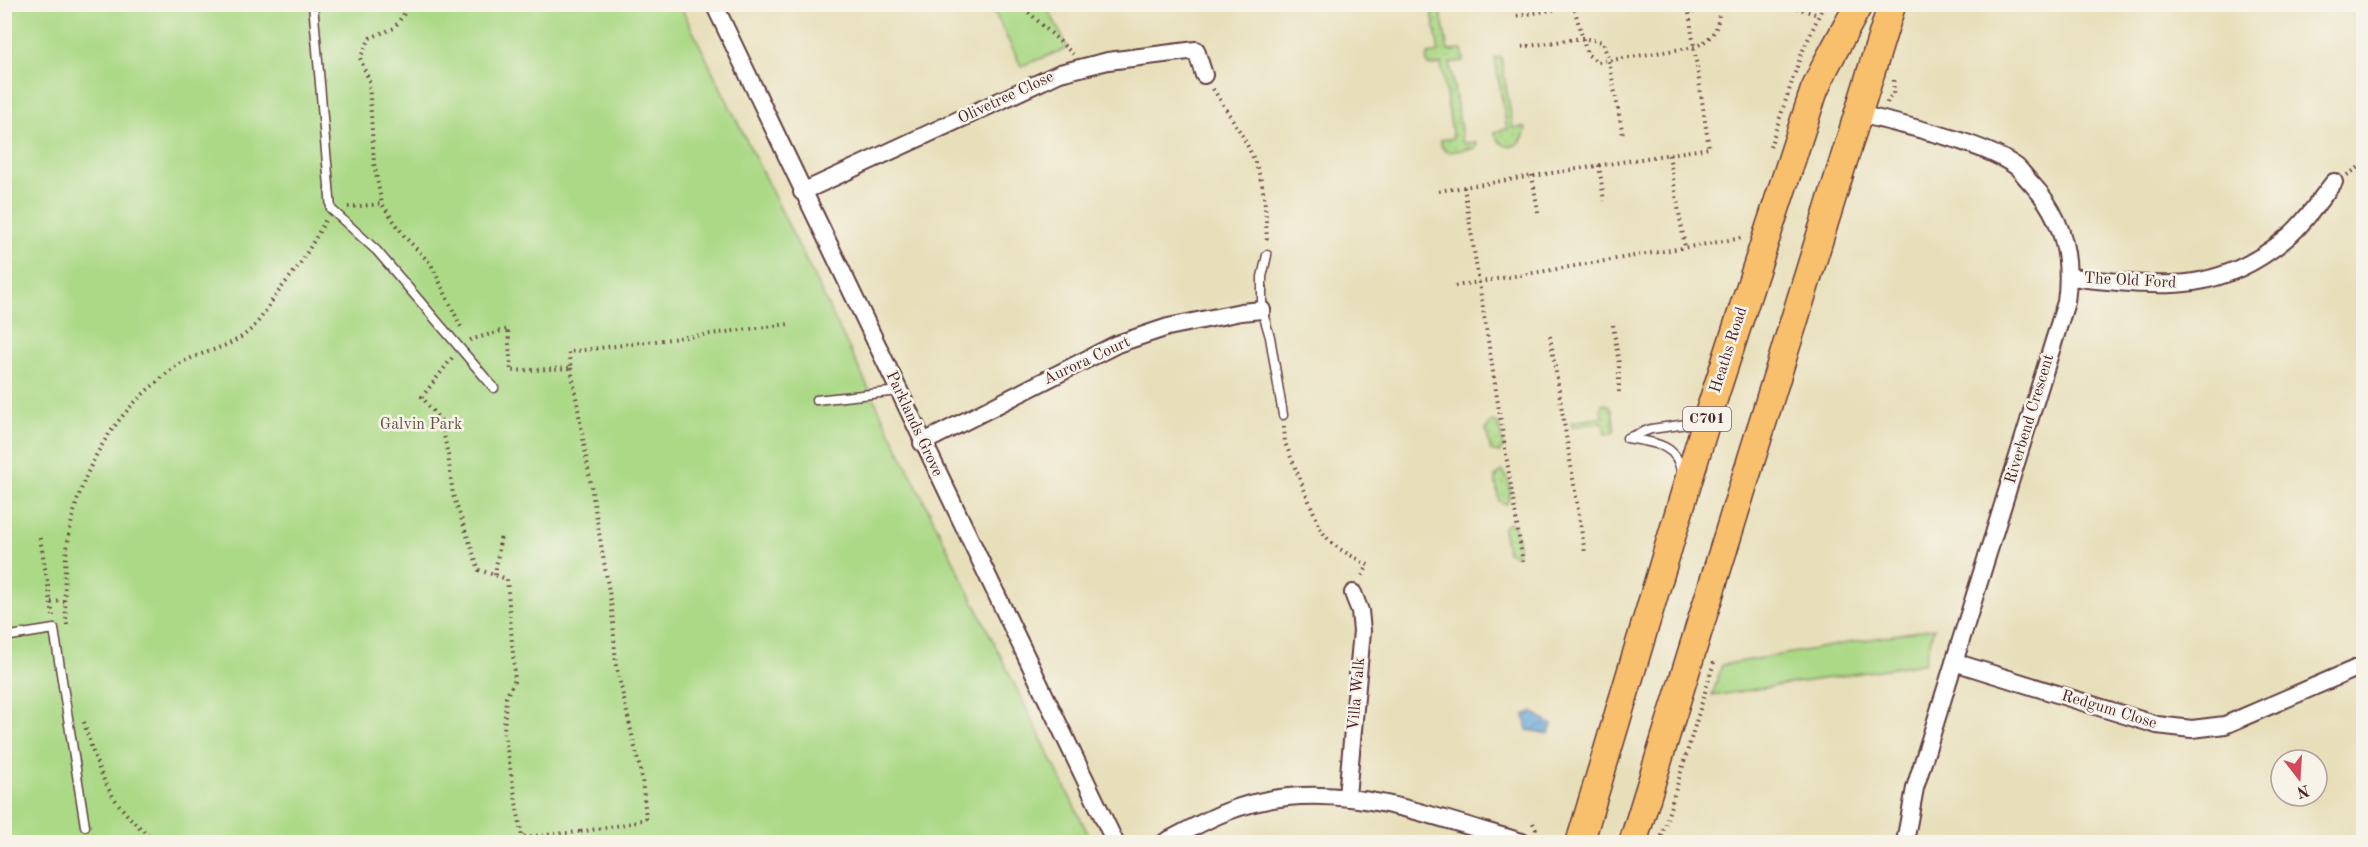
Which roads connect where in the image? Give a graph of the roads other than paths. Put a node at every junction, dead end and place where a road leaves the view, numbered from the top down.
1 (313, 4) edge
2 (714, 4) edge
3 (1859, 4) edge
4 (1892, 4) edge
5 (1204, 75) road end
6 (1857, 113) junction
7 (2334, 182) dead end
8 (802, 192) junction
9 (1267, 255) road end
10 (2069, 277) junction
11 (1262, 310) junction
12 (494, 388) dead end
13 (899, 391) junction
14 (816, 400) dead end
15 (1283, 415) road end
16 (1706, 422) junction
17 (922, 443) junction
18 (1353, 593) road end
19 (1649, 612) junction
20 (4, 637) edge
21 (1953, 662) junction
22 (2364, 665) edge
23 (1347, 796) junction
24 (85, 826) dead end
25 (1115, 843) edge
26 (1165, 843) edge
27 (1522, 843) edge
28 (1580, 843) edge
29 (1633, 843) edge
30 (1905, 843) edge

1 - 12 lane
2 - 8 street, Parklands Grove
3 - 16 main road, Heaths Road / C701
4 - 6 main road
5 - 8 street, Olivetree Close
6 - 10 street, Riverbend Crescent
6 - 29 main road
7 - 10 street, The Old Ford
8 - 13 street, Parklands Grove
9 - 11 lane
10 - 21 street, Riverbend Crescent
11 - 15 lane
11 - 17 street, Aurora Court
13 - 14 lane
13 - 17 street, Parklands Grove
16 - 19 main road, Heaths Road / C701
16 - 19 lane
17 - 25 street, Parklands Grove
18 - 23 street, Villa Walk
19 - 28 main road, Heaths Road / C701
20 - 24 lane
21 - 22 street, Redgum Close
21 - 30 street, Riverbend Crescent
23 - 26 street
23 - 27 street

